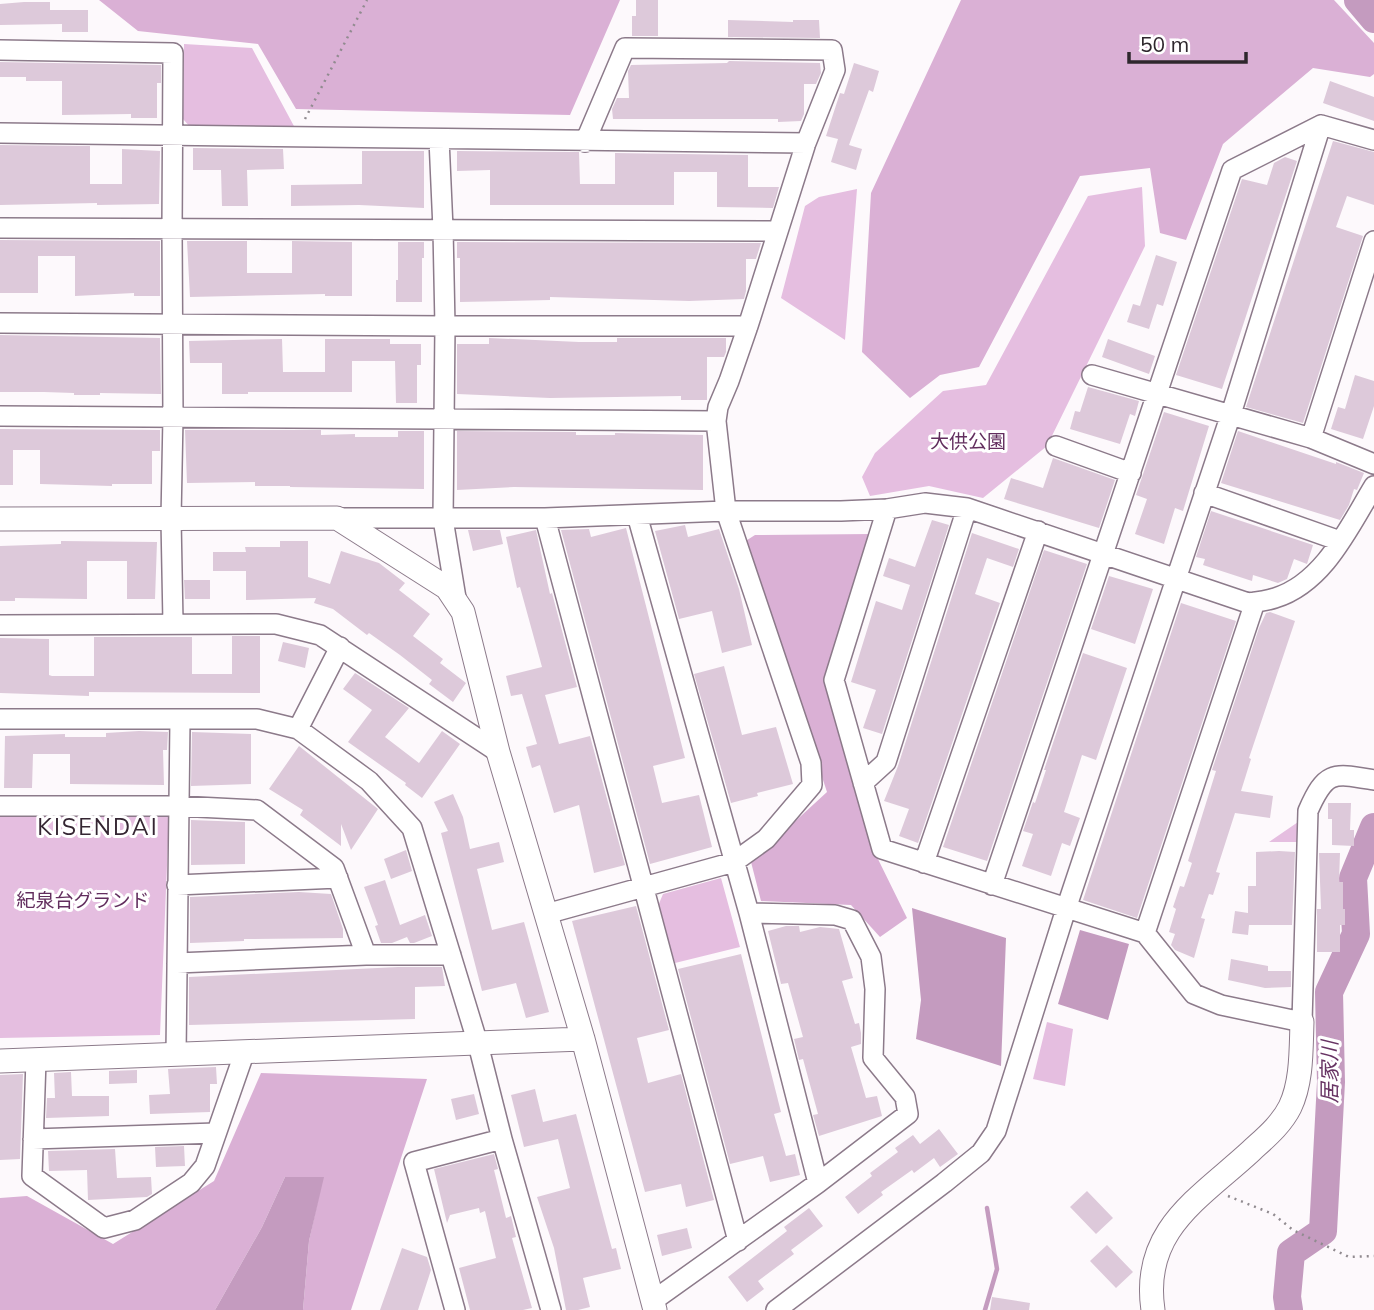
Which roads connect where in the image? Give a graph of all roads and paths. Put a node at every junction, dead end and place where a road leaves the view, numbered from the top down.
1 (367, 0) edge
2 (0, 50) edge
3 (1321, 125) junction
4 (0, 133) edge
5 (173, 136) junction
6 (295, 137) junction
7 (439, 139) junction
8 (1374, 141) edge
9 (585, 142) junction
10 (806, 143) junction
11 (0, 228) edge
12 (172, 229) junction
13 (443, 229) junction
14 (778, 231) junction
15 (1374, 241) edge
16 (0, 323) edge
17 (173, 324) junction
18 (444, 326) junction
19 (748, 326) junction
20 (1092, 375) dead end
21 (1158, 394) junction
22 (1231, 414) junction
23 (0, 416) edge
24 (173, 417) junction
25 (444, 419) junction
26 (716, 421) junction
27 (1311, 438) junction
28 (1056, 446) dead end
29 (1374, 464) edge
30 (1131, 474) junction
31 (1374, 486) edge
32 (1204, 493) junction
33 (967, 508) junction
34 (887, 509) junction
35 (726, 511) junction
36 (637, 515) junction
37 (337, 518) junction
38 (545, 518) junction
39 (0, 519) edge
40 (171, 519) junction
41 (443, 519) junction
42 (1038, 531) junction
43 (1340, 541) junction
44 (1103, 553) junction
45 (1174, 578) junction
46 (456, 598) junction
47 (1255, 602) junction
48 (173, 623) junction
49 (0, 625) edge
50 (340, 647) junction
51 (0, 719) edge
52 (180, 720) junction
53 (298, 729) junction
54 (498, 752) junction
55 (1374, 780) edge
56 (863, 783) junction
57 (0, 806) edge
58 (178, 806) junction
59 (734, 862) junction
60 (924, 863) junction
61 (338, 878) junction
62 (177, 885) junction
63 (992, 885) junction
64 (644, 886) junction
65 (1066, 909) junction
66 (749, 913) junction
67 (546, 914) junction
68 (1145, 933) junction
69 (366, 955) junction
70 (451, 955) junction
71 (177, 963) junction
72 (1302, 1022) junction
73 (583, 1039) junction
74 (478, 1044) junction
75 (246, 1051) junction
76 (176, 1054) junction
77 (36, 1060) junction
78 (0, 1061) edge
79 (216, 1133) junction
80 (33, 1139) junction
81 (502, 1139) junction
82 (818, 1183) junction
83 (1206, 1193) junction
84 (738, 1241) junction
85 (1374, 1256) edge
86 (655, 1305) edge
87 (455, 1310) edge
88 (551, 1310) edge
89 (776, 1310) edge
90 (1153, 1310) edge

1 - 6 path
2 - 5 street
3 - 8 street
3 - 21 street
3 - 22 street
4 - 5 street
5 - 6 street
5 - 12 street
6 - 7 street
7 - 9 street
7 - 13 street
9 - 10 street
9 - 10 street
10 - 14 street
11 - 12 street
12 - 13 street
12 - 17 street
13 - 14 street
13 - 18 street
14 - 19 street
15 - 27 street
16 - 17 street
17 - 18 street
17 - 24 street
18 - 19 street
18 - 25 street
19 - 26 street
20 - 21 street
21 - 22 street
21 - 30 street
22 - 27 street
22 - 32 street
23 - 24 street
24 - 25 street
24 - 40 street
25 - 26 street
25 - 41 street
26 - 35 street
27 - 29 street
28 - 30 street
30 - 44 street
31 - 43 street
32 - 43 street
32 - 45 street
33 - 34 street
33 - 42 street
33 - 56 street
34 - 35 street
34 - 56 street
35 - 36 street
35 - 59 street
36 - 38 street
36 - 59 street
37 - 40 street
37 - 41 street
37 - 46 street
38 - 41 street
38 - 64 street
39 - 40 street
40 - 48 street
41 - 46 street
42 - 44 street
42 - 60 street
43 - 47 street
44 - 45 street
44 - 63 street
45 - 47 street
45 - 65 street
46 - 54 street
47 - 68 street
48 - 49 street
48 - 50 street
50 - 53 street
50 - 54 street
51 - 52 street
52 - 53 street
52 - 58 street
53 - 70 street
54 - 67 street
55 - 72 street
56 - 60 street
57 - 58 street
58 - 61 street
58 - 62 street
59 - 64 street
59 - 66 street
60 - 63 street
61 - 62 street
61 - 69 street
62 - 71 street
63 - 65 street
64 - 67 street
64 - 84 street
65 - 68 street
65 - 89 street
66 - 82 street
66 - 82 street
67 - 73 street
68 - 72 street
69 - 70 street
69 - 71 street
70 - 74 street
71 - 76 street
72 - 83 street
73 - 74 street
73 - 86 street
74 - 75 street
74 - 81 street
75 - 76 street
75 - 79 street
76 - 77 street
77 - 78 street
77 - 80 street
79 - 80 street
79 - 80 street
81 - 87 street
81 - 88 street
82 - 84 street
83 - 85 path
83 - 90 street
84 - 86 street

